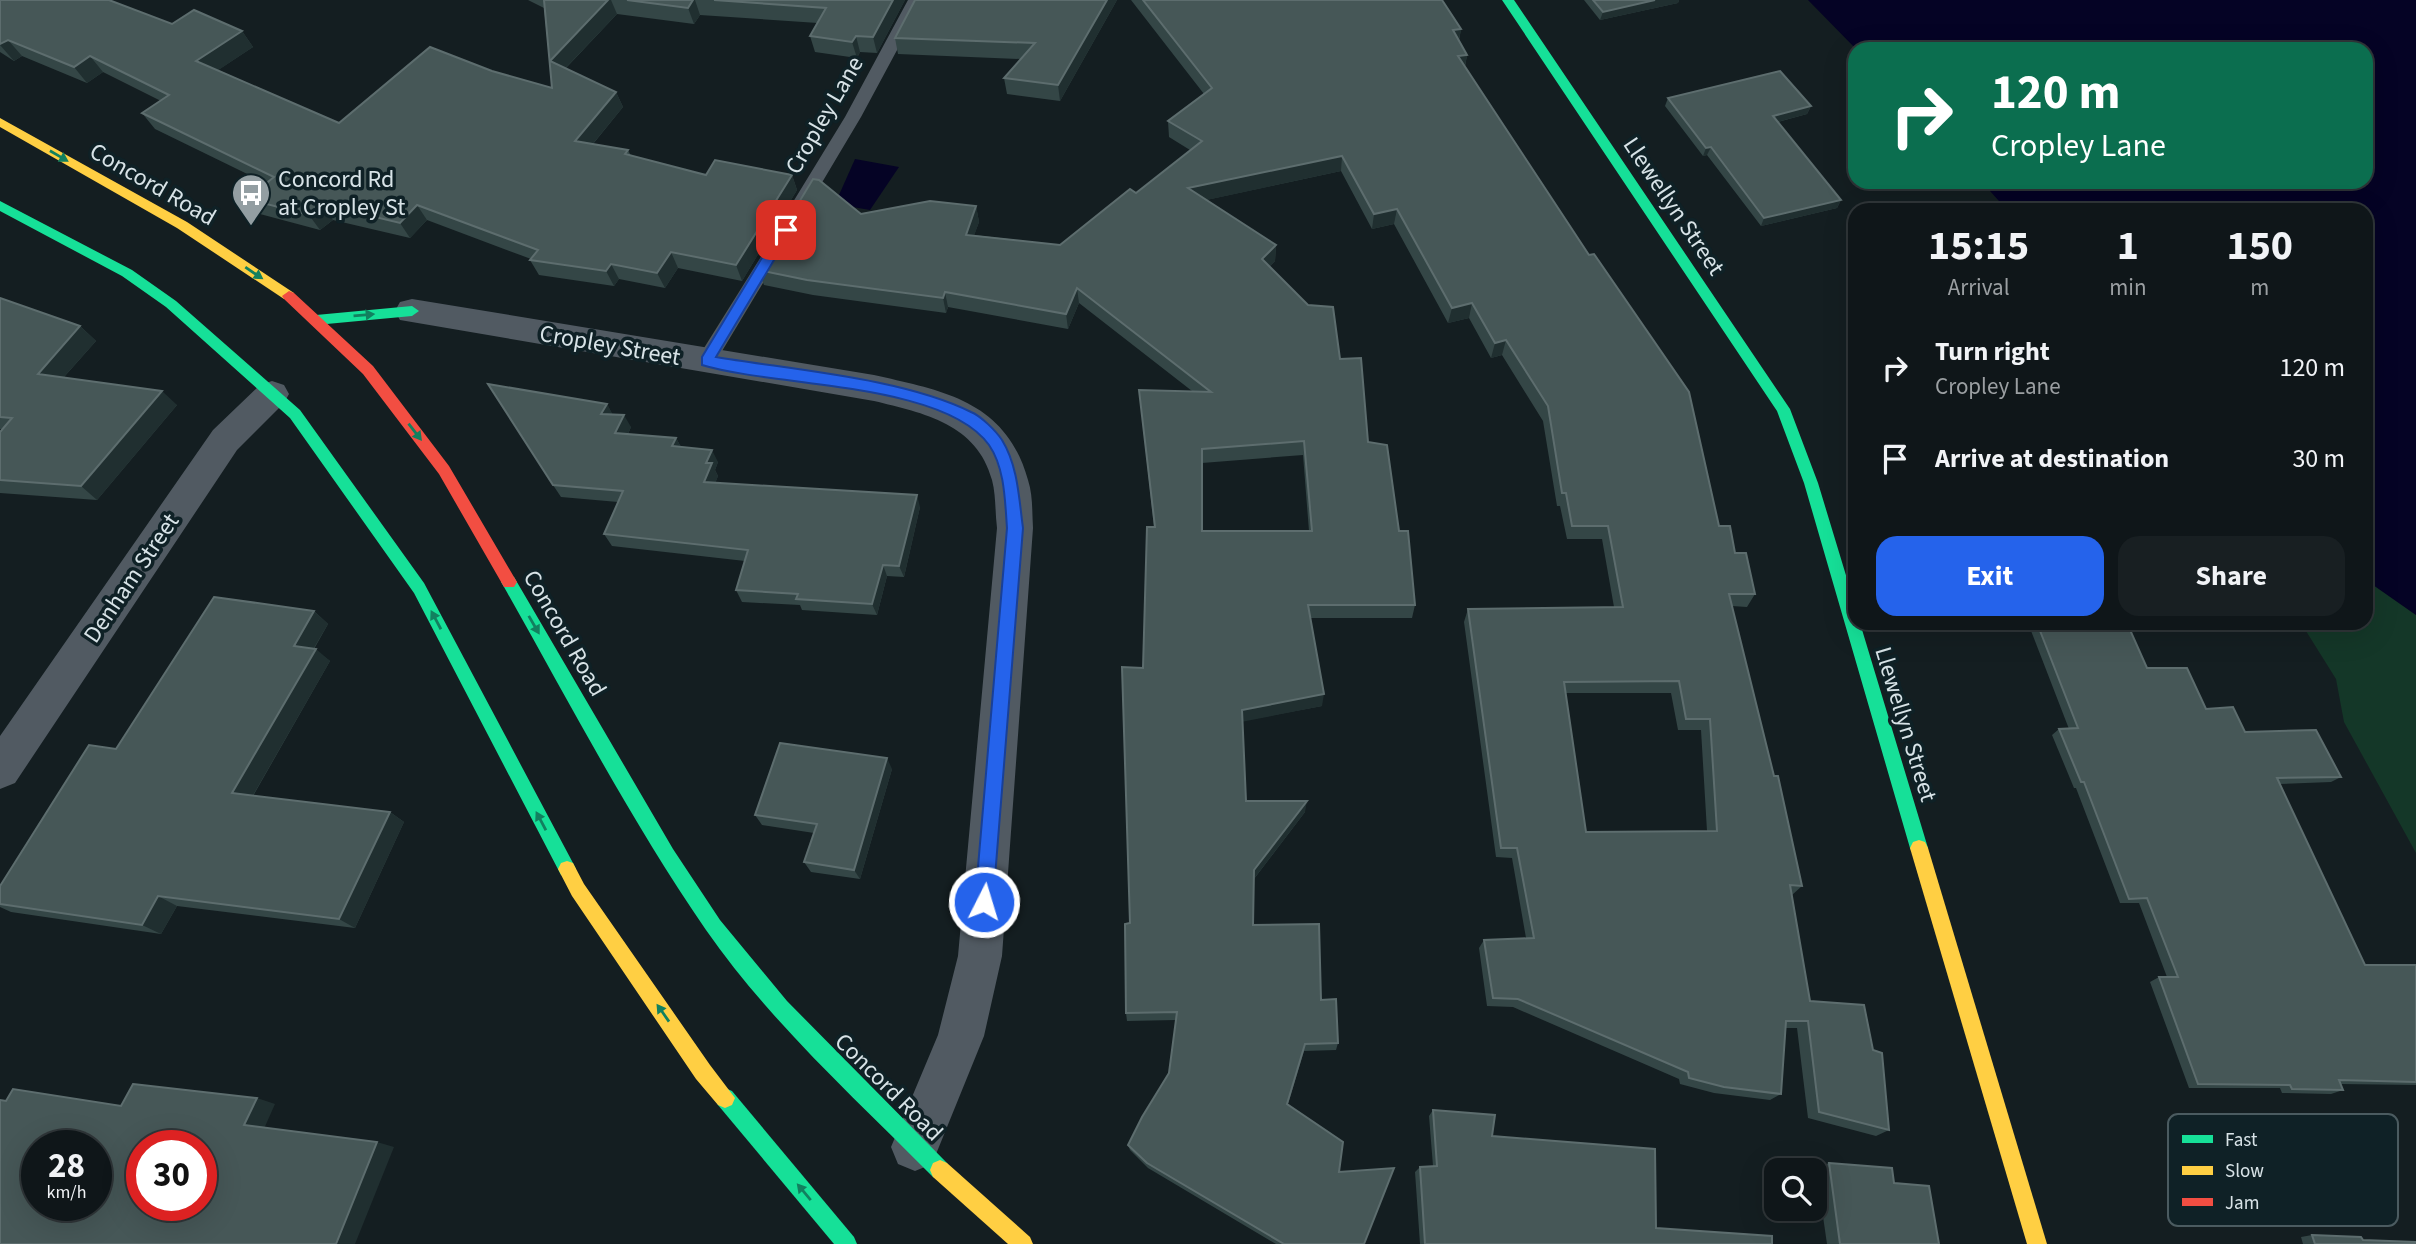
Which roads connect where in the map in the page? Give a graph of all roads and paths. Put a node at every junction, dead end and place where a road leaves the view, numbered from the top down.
1 (916, 0) edge
2 (1508, 0) edge
3 (0, 122) edge
4 (0, 205) edge
5 (796, 212) edge
6 (782, 236) edge
7 (412, 311) joint
8 (316, 320) junction
9 (706, 361) junction
10 (272, 394) junction
11 (1848, 608) edge
12 (1854, 630) edge
13 (0, 770) edge
14 (915, 1147) junction
15 (847, 1244) edge
16 (1023, 1244) edge
17 (2037, 1244) edge

1 - 5 lane, Cropley Lane
2 - 11 main road, Llewellyn Street
3 -> 8 main road, Concord Road
4 - 10 main road
6 - 9 lane
8 -> 7 main road
7 - 9 street, Cropley Street
8 -> 14 main road, Concord Road
9 - 14 street, Cropley Street
10 - 13 street, Denham Street
15 -> 10 main road
12 - 17 main road, Llewellyn Street
14 - 16 main road, Concord Road

